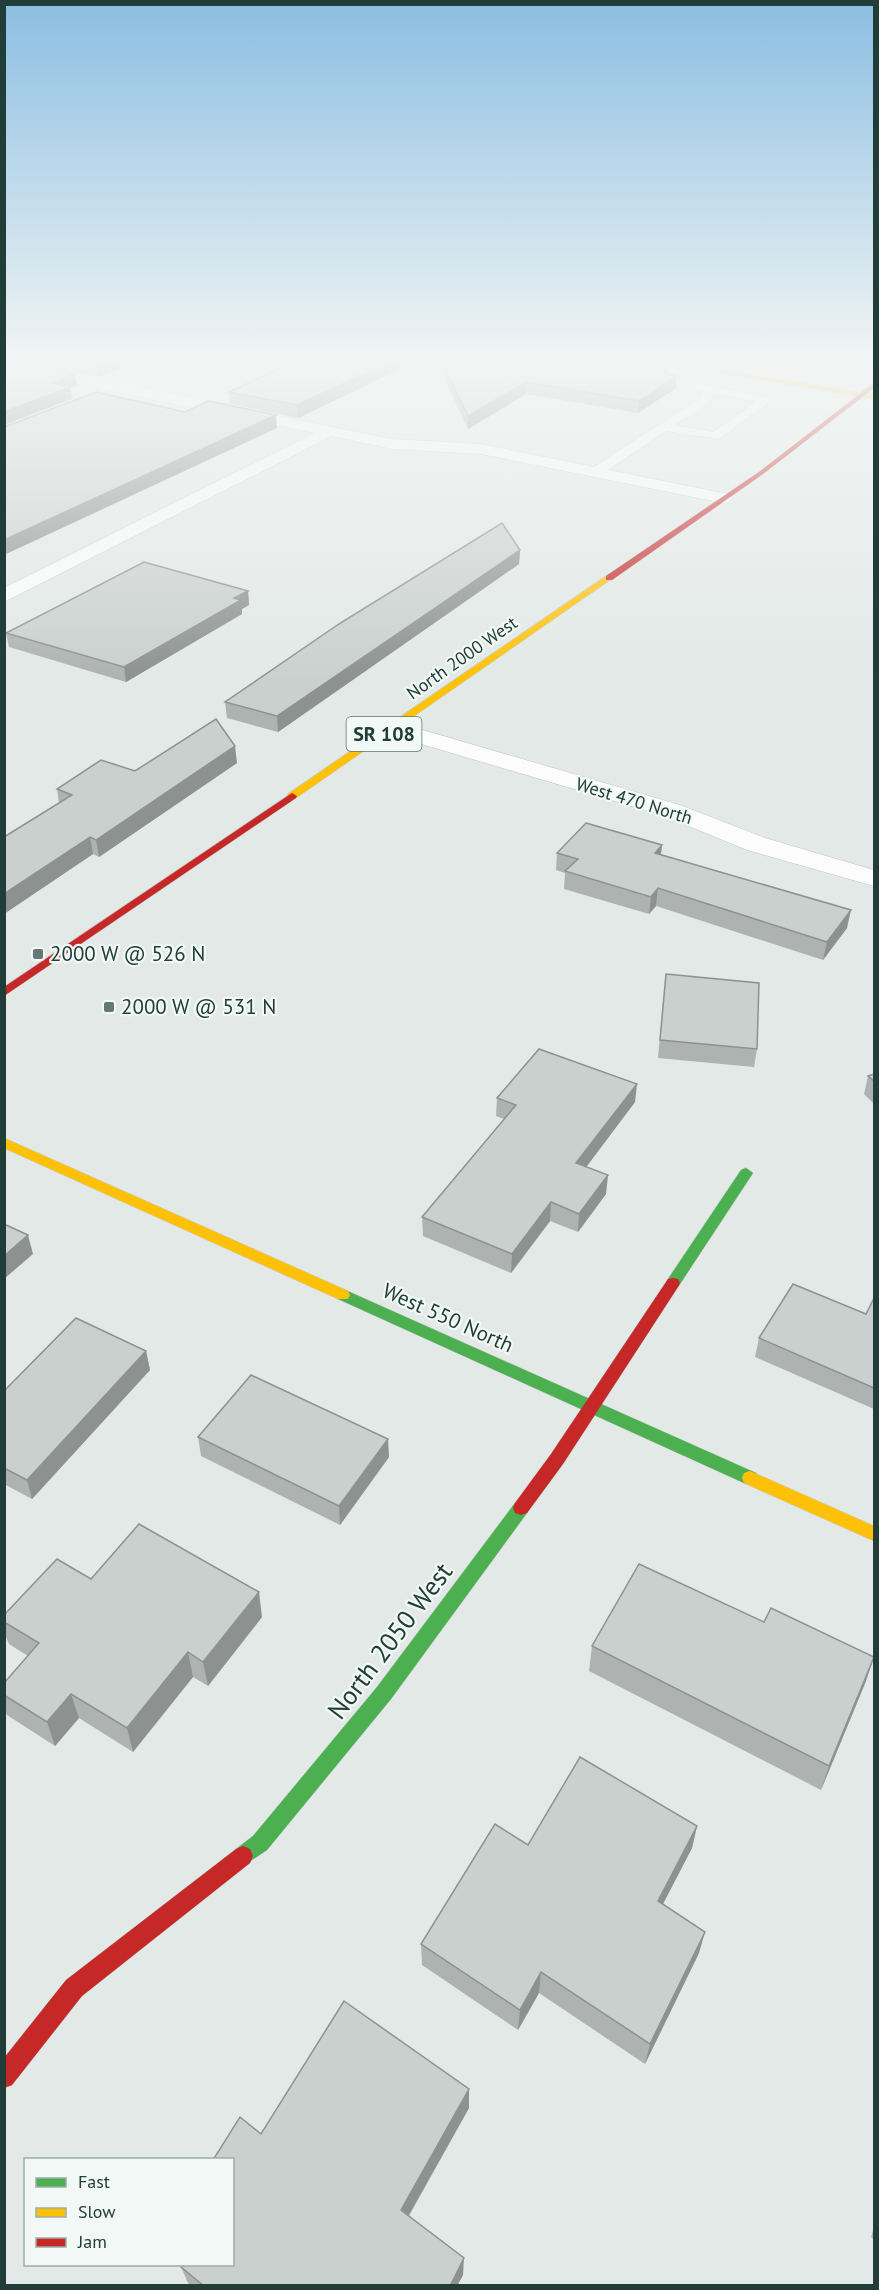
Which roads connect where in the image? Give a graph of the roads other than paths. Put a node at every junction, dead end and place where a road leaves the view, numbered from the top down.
1 (259, 467) edge
2 (569, 467) edge
3 (602, 467) edge
4 (768, 467) edge
5 (594, 472) junction
6 (723, 498) junction
7 (4, 596) edge
8 (392, 728) junction
9 (874, 878) edge
10 (4, 993) edge
11 (4, 1142) edge
12 (746, 1173) dead end
13 (591, 1404) junction
14 (874, 1534) edge
15 (4, 2077) edge

1 - 7 street
2 - 5 street
3 - 5 lane
4 - 6 main road, North 2000 West / SR 108
5 - 6 street
6 - 8 main road, North 2000 West / SR 108
8 - 9 street, West 470 North
8 - 10 main road, North 2000 West / SR 108
11 - 13 main road, West 550 North
12 - 13 main road, North 2050 West
13 - 14 main road, West 550 North
13 - 15 main road, North 2050 West

